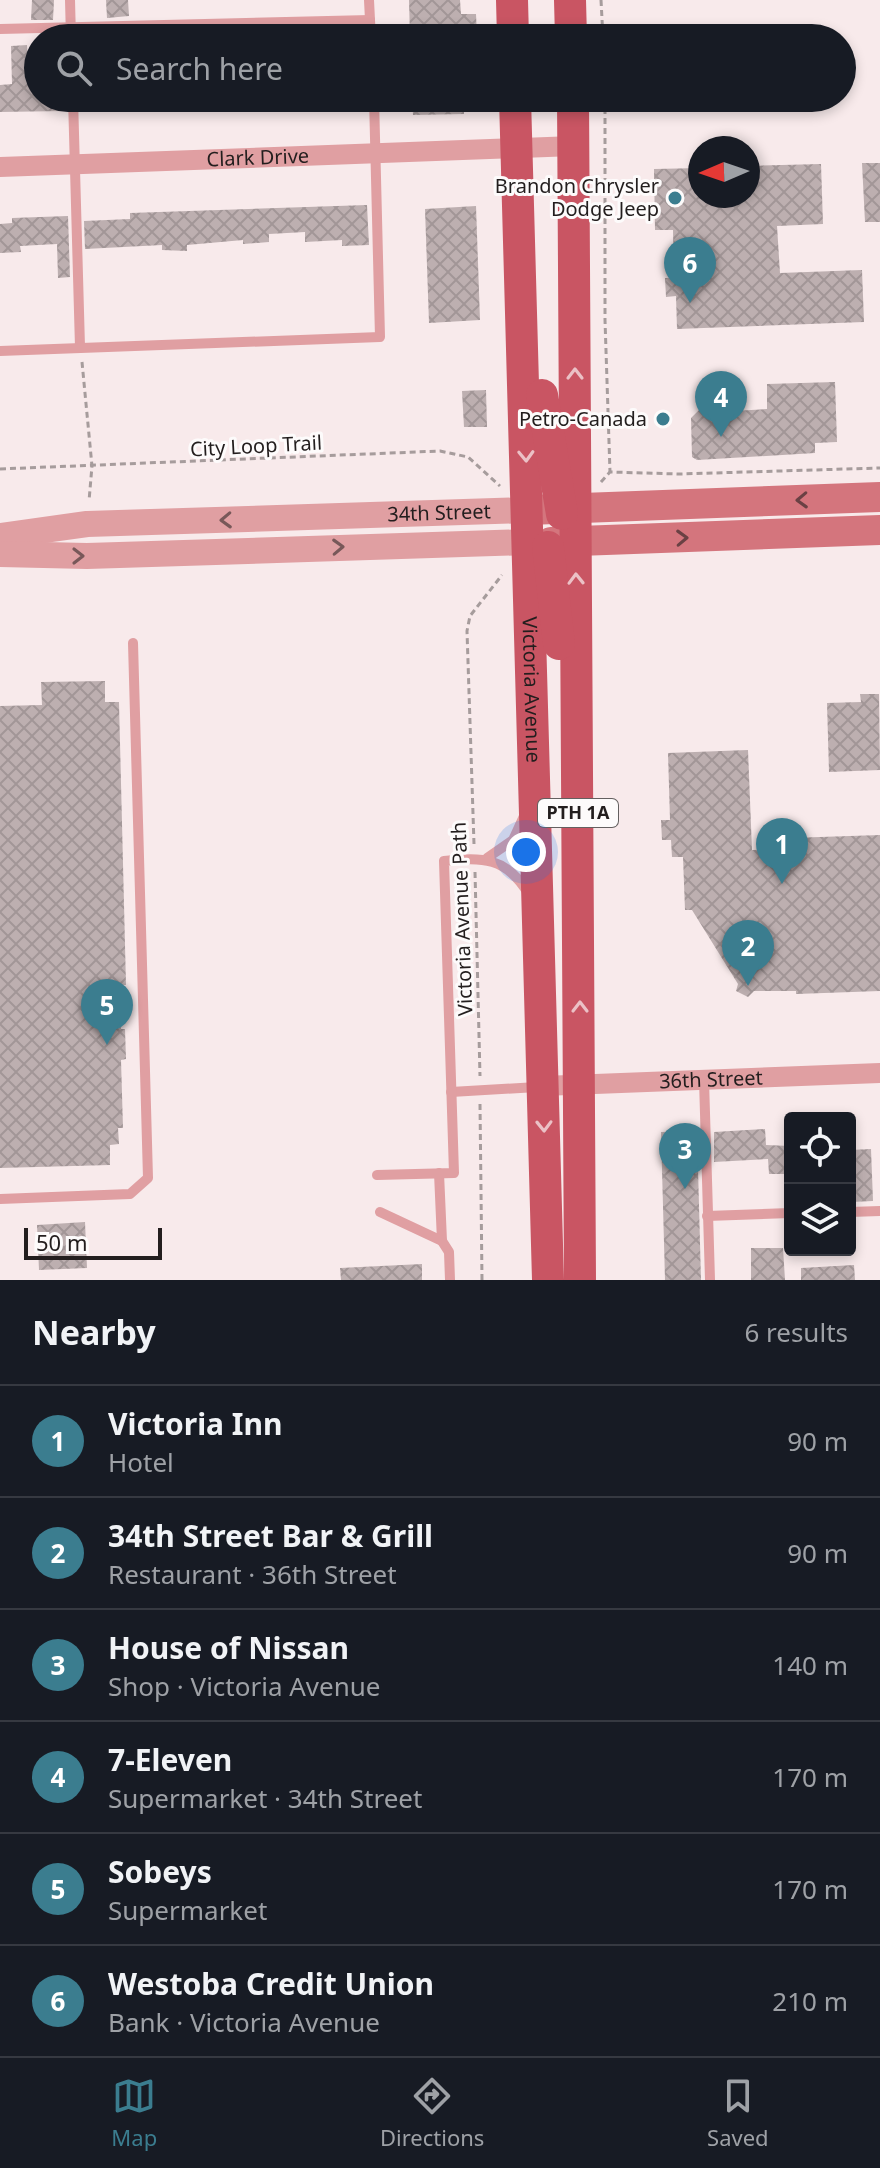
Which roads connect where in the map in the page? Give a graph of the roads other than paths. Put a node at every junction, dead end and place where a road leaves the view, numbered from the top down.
1 (70, 0) edge
2 (369, 0) edge
3 (512, 0) edge
4 (570, 0) edge
5 (370, 20) junction
6 (71, 24) edge
7 (270, 24) edge
8 (370, 24) edge
9 (513, 24) edge
10 (571, 24) edge
11 (0, 29) edge
12 (24, 30) edge
13 (73, 112) edge
14 (375, 112) edge
15 (516, 112) edge
16 (573, 112) edge
17 (574, 146) junction
18 (517, 150) junction
19 (377, 154) junction
20 (75, 165) junction
21 (0, 167) edge
22 (519, 231) junction
23 (80, 347) junction
24 (0, 351) edge
25 (872, 497) edge
26 (568, 508) junction
27 (528, 510) junction
28 (127, 523) junction
29 (873, 530) edge
30 (0, 536) edge
31 (551, 542) junction
32 (0, 554) edge
33 (129, 554) junction
34 (133, 643) dead end
35 (534, 796) junction
36 (487, 858) junction
37 (537, 908) junction
38 (880, 1073) edge
39 (704, 1080) junction
40 (580, 1085) junction
41 (543, 1086) junction
42 (451, 1092) junction
43 (439, 1173) junction
44 (377, 1175) dead end
45 (0, 1199) edge
46 (880, 1211) edge
47 (380, 1212) dead end
48 (856, 1212) edge
49 (784, 1213) edge
50 (707, 1216) junction
51 (547, 1221) junction
52 (442, 1241) junction
53 (450, 1280) edge
54 (541, 1280) edge
55 (548, 1280) edge
56 (580, 1280) edge
57 (710, 1280) edge

1 - 6 lane
2 - 5 lane
3 - 9 main road
4 - 10 main road
5 - 7 lane
5 - 8 lane
11 - 12 lane
13 - 20 lane
14 - 19 lane
15 - 18 main road, Victoria Avenue / PTH 1A
16 - 17 main road, Victoria Avenue / PTH 1A
17 - 18 street, Clark Drive
26 -> 17 main road, Victoria Avenue / PTH 1A
18 - 19 street, Clark Drive
18 - 22 main road, Victoria Avenue / PTH 1A
19 - 20 street, Clark Drive
19 - 23 lane
20 - 21 street, Clark Drive
20 - 23 lane
22 - 26 main road
22 -> 27 main road, Victoria Avenue / PTH 1A
23 - 24 lane
25 -> 26 main road, 34th Street
25 - 29 main road
26 - 27 main road, 34th Street
26 - 31 main road, Victoria Avenue / PTH 1A
27 -> 28 street, 34th Street
27 - 31 main road, Victoria Avenue / PTH 1A
28 - 30 street, 34th Street
28 - 33 street
31 -> 29 main road, 34th Street
33 -> 31 street, 34th Street
31 - 35 main road, Victoria Avenue / PTH 1A
40 -> 31 main road, Victoria Avenue / PTH 1A
32 -> 33 street, 34th Street
34 - 45 lane
35 - 36 lane
35 - 37 main road, Victoria Avenue / PTH 1A
36 - 37 lane
36 - 42 lane
37 - 41 main road, Victoria Avenue / PTH 1A
38 - 39 street, 36th Street
39 - 40 street, 36th Street
39 - 50 lane
40 - 41 street, 36th Street
40 - 56 main road, Victoria Avenue / PTH 1A
41 - 42 lane
41 -> 51 main road, Victoria Avenue / PTH 1A
42 - 43 lane
43 - 44 lane
43 - 52 lane
46 - 48 lane
47 - 52 lane
49 - 50 lane
50 - 57 lane
51 - 54 lane
51 - 55 main road, Victoria Avenue / PTH 1A
52 - 53 lane

